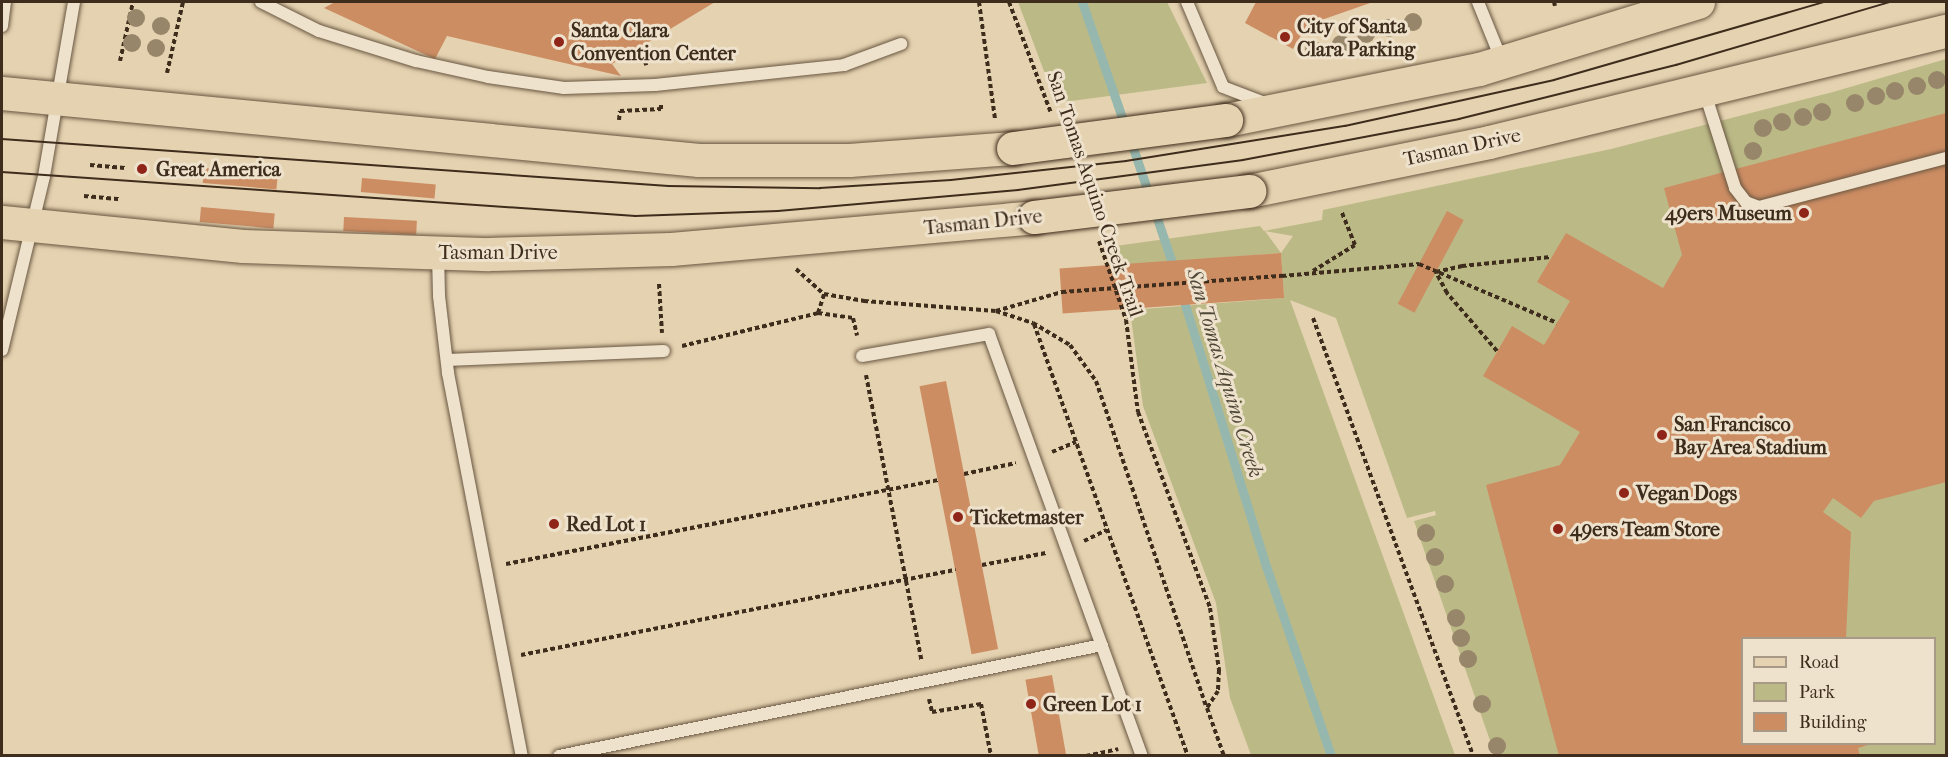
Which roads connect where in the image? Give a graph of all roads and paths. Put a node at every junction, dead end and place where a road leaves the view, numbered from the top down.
1 (5, 2) edge
2 (74, 2) edge
3 (133, 2) edge
4 (183, 2) edge
5 (261, 2) edge
6 (979, 2) edge
7 (1009, 2) edge
8 (1187, 2) edge
9 (1478, 2) edge
10 (1698, 2) edge
11 (2, 26) edge
12 (1947, 31) edge
13 (901, 44) dead end
14 (640, 47) dead end
15 (120, 61) dead end
16 (1503, 62) junction
17 (648, 72) dead end
18 (167, 73) dead end
19 (1703, 89) junction
20 (2, 93) edge
21 (660, 98) dead end
22 (58, 99) junction
23 (1282, 110) junction
24 (995, 115) dead end
25 (619, 120) dead end
26 (1054, 120) dead end
27 (1947, 158) edge
28 (90, 165) dead end
29 (126, 168) dead end
30 (84, 196) dead end
31 (120, 199) dead end
32 (1342, 213) dead end
33 (17, 224) edge
34 (1095, 231) dead end
35 (438, 252) junction
36 (1551, 257) dead end
37 (1312, 271) junction
38 (1436, 272) junction
39 (804, 277) dead end
40 (659, 284) dead end
41 (824, 294) junction
42 (996, 310) junction
43 (818, 313) junction
44 (1313, 318) dead end
45 (1033, 323) junction
46 (1557, 323) dead end
47 (2, 350) edge
48 (664, 351) junction
49 (1497, 351) dead end
50 (862, 356) junction
51 (447, 360) junction
52 (939, 480) dead end
53 (891, 490) junction
54 (485, 568) junction
55 (956, 570) dead end
56 (907, 579) junction
57 (1102, 645) junction
58 (503, 659) junction
59 (926, 683) junction
60 (1208, 708) junction
61 (1140, 750) edge
62 (522, 756) edge
63 (559, 756) edge
64 (991, 756) edge
65 (1086, 756) edge
66 (1188, 756) edge
67 (1224, 756) edge
68 (1473, 756) edge

1 - 11 lane
2 - 22 lane
3 - 15 path
4 - 18 path
5 - 13 lane
6 - 24 path
7 - 26 path, San Tomas Aquino Creek Trail
8 - 23 lane
9 - 16 lane
10 - 16 main road
12 - 19 main road, Tasman Drive
14 - 17 path
16 - 23 main road
19 - 27 lane
19 - 35 main road, Tasman Drive, bridge
20 - 22 main road
21 - 25 path
22 - 23 main road, bridge
22 - 33 lane
28 - 29 path
30 - 31 path
32 - 37 path
33 - 35 main road, Tasman Drive
33 - 47 lane
34 - 60 path, San Tomas Aquino Creek Trail
35 - 51 lane
36 - 38 path
37 - 38 path
37 - 42 path, bridge
38 - 46 path
38 - 49 path
39 - 41 path
40 - 48 path
41 - 42 path
41 - 43 path
42 - 45 path
43 - 48 path
43 - 50 path
44 - 68 path
45 - 60 path
45 - 66 path
48 - 51 lane
50 - 53 path
50 - 57 lane
51 - 54 lane
52 - 53 path
53 - 54 path
53 - 56 path
54 - 58 lane
55 - 56 path
56 - 58 path
56 - 59 path
57 - 59 lane
57 - 61 lane
58 - 62 lane
59 - 63 lane
59 - 64 path
60 - 67 path
61 - 65 path

